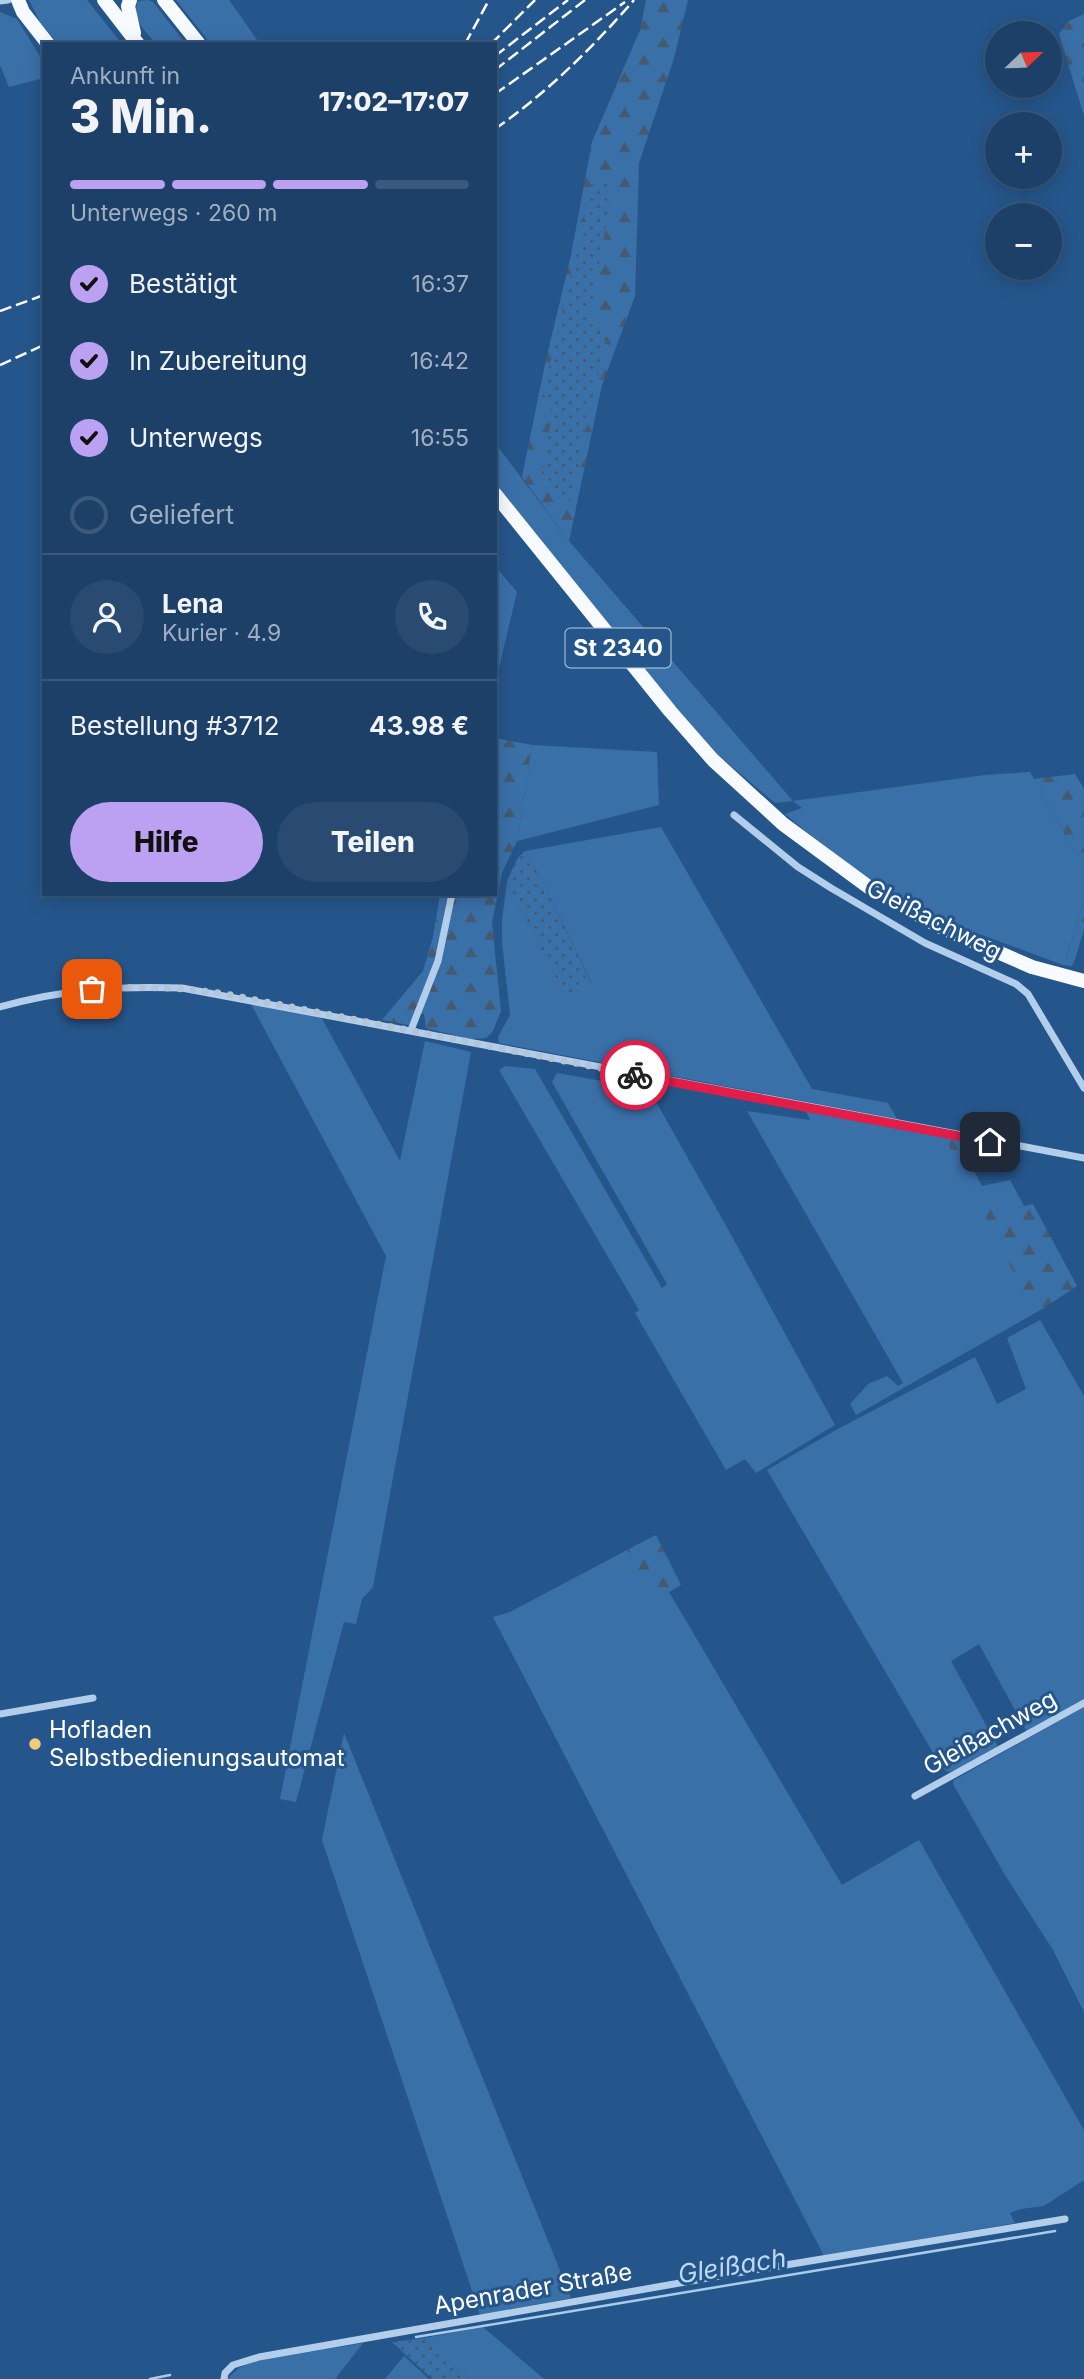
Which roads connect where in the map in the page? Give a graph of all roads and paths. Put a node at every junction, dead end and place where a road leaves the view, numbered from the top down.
1 (8, 0) edge
2 (18, 0) edge
3 (104, 0) edge
4 (130, 0) edge
5 (164, 0) edge
6 (0, 1) edge
7 (136, 41) edge
8 (46, 42) edge
9 (197, 42) edge
10 (497, 496) edge
11 (734, 815) dead end
12 (452, 896) edge
13 (1044, 972) junction
14 (1084, 981) edge
15 (1084, 989) edge
16 (0, 1007) edge
17 (411, 1030) junction
18 (1084, 1088) edge
19 (1084, 1158) edge
20 (93, 1698) dead end
21 (1084, 1703) edge
22 (0, 1714) edge
23 (915, 1796) dead end
24 (1065, 2219) dead end
25 (224, 2379) edge

1 - 6 street
2 - 8 main road
3 - 7 main road
4 - 7 main road
5 - 9 main road
10 - 13 main road, St 2340
11 - 18 street, Gleißachweg
12 - 17 street
13 - 14 main road, St 2340
13 - 15 main road, St 2340
16 - 17 street
17 - 19 street
20 - 22 street
21 - 23 street, Gleißachweg
24 - 25 street, Apenrader Straße

